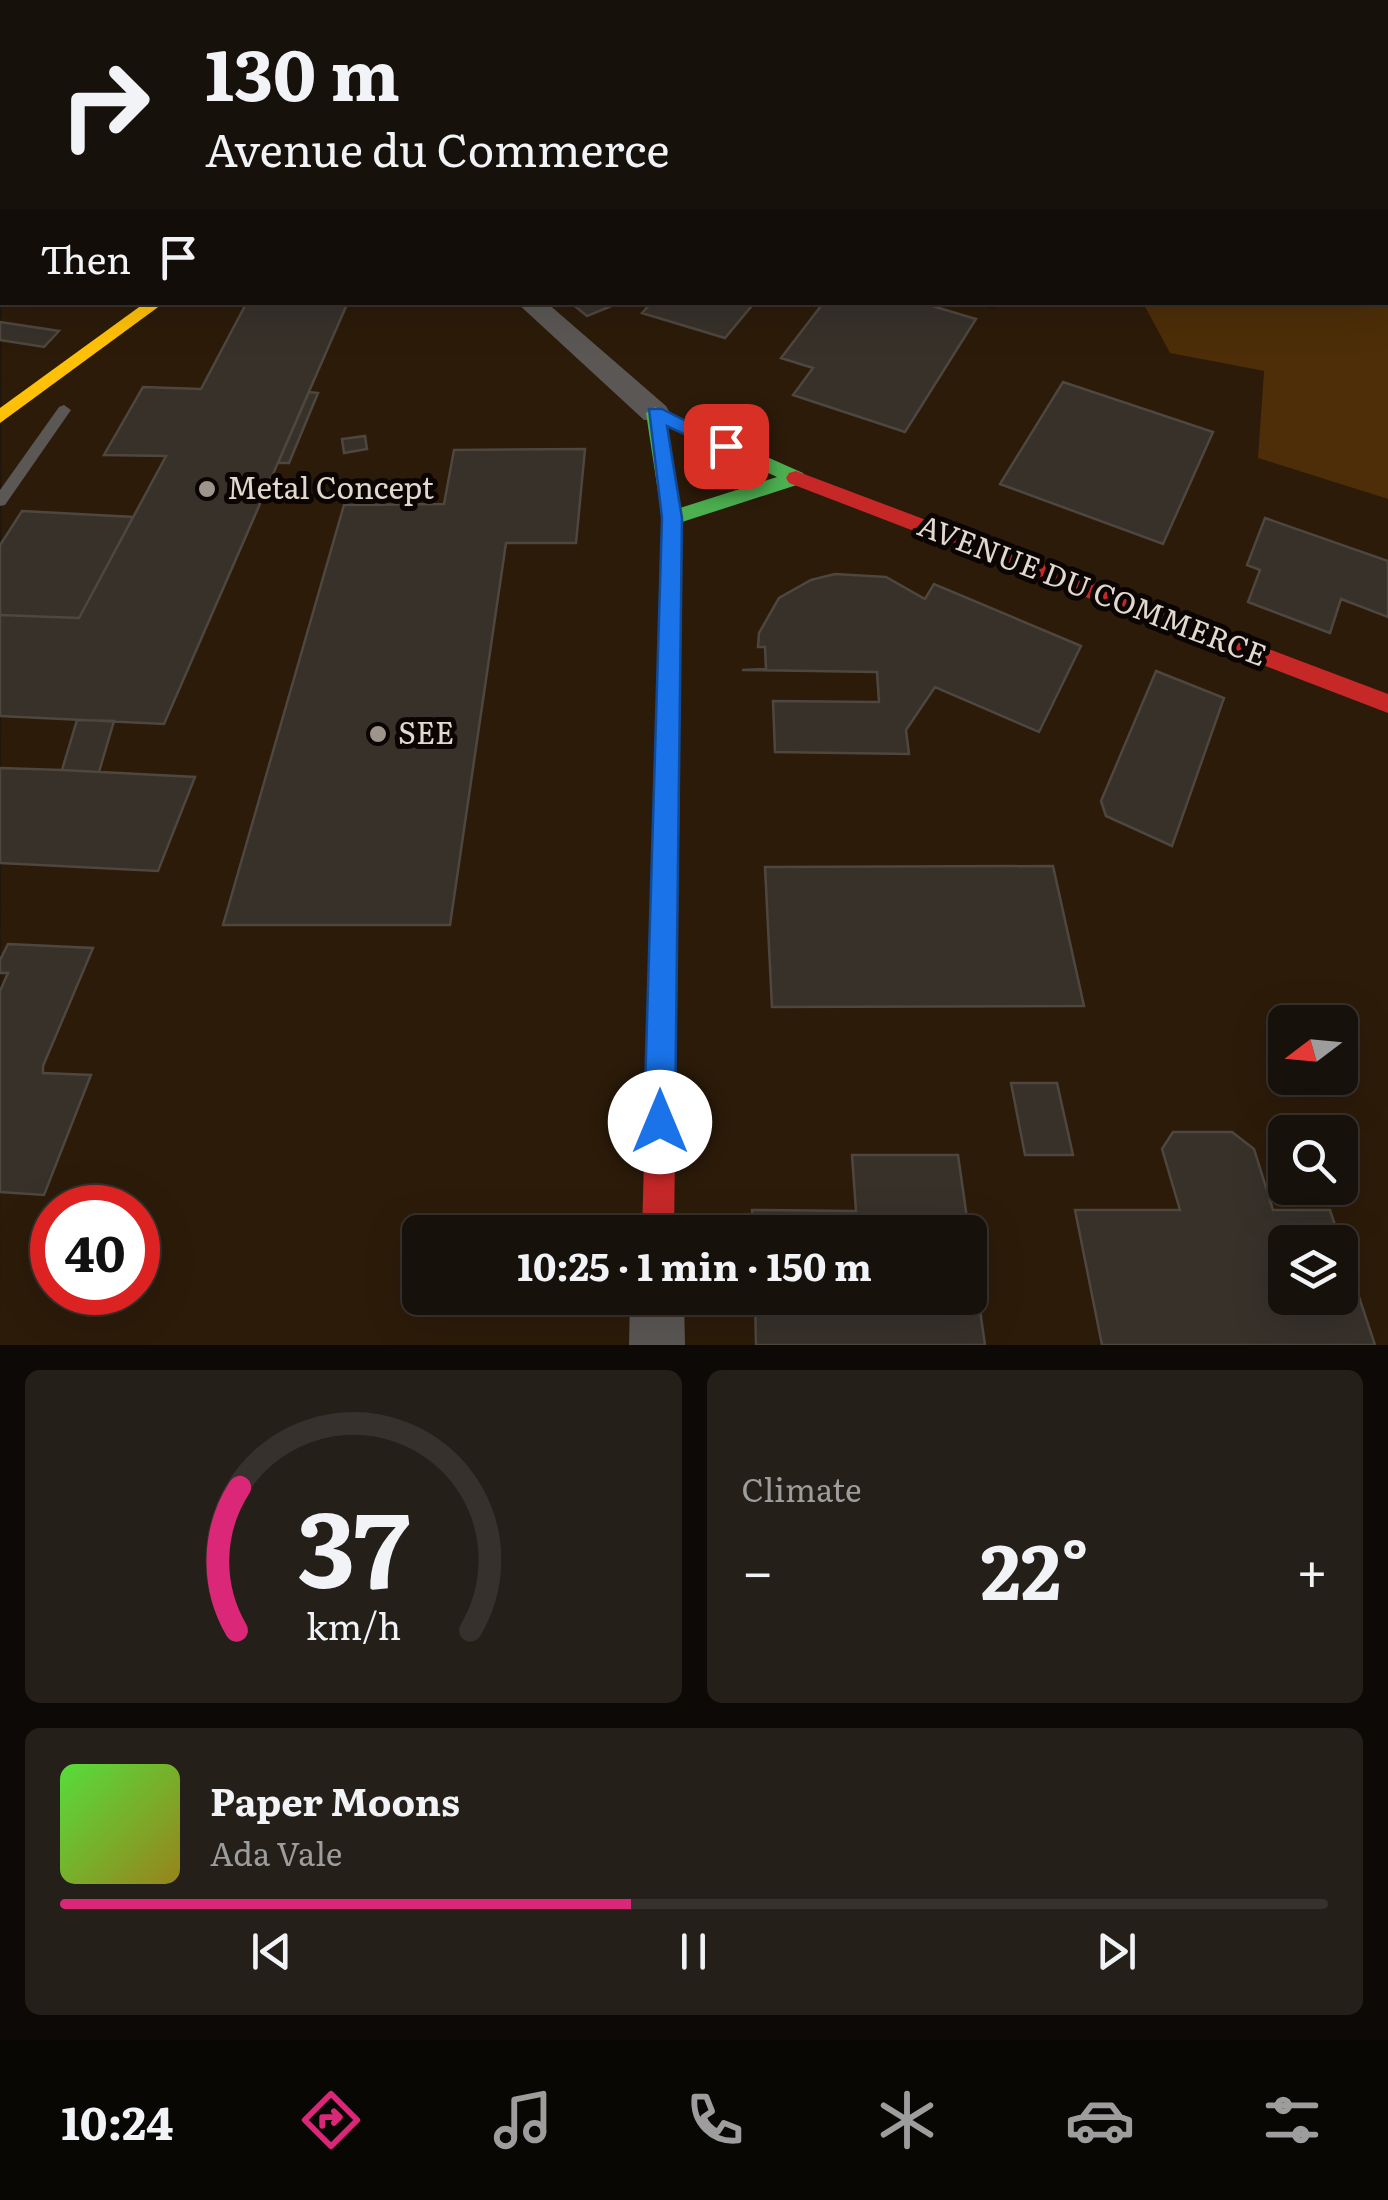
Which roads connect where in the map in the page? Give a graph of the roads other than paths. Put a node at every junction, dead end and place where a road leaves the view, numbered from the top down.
1 (153, 305) edge
2 (532, 305) edge
3 (64, 410) dead end
4 (655, 413) junction
5 (0, 417) edge
6 (796, 478) junction
7 (0, 501) edge
8 (672, 518) junction
9 (1388, 704) edge
10 (658, 1215) edge
11 (657, 1315) edge
12 (657, 1345) edge

1 - 5 street
2 - 4 street, AVENUE DU COMMERCE
3 - 7 lane
4 - 6 street, AVENUE DU COMMERCE
4 - 8 street
6 - 8 street
6 - 9 street, AVENUE DU COMMERCE
8 - 10 street
11 - 12 street

